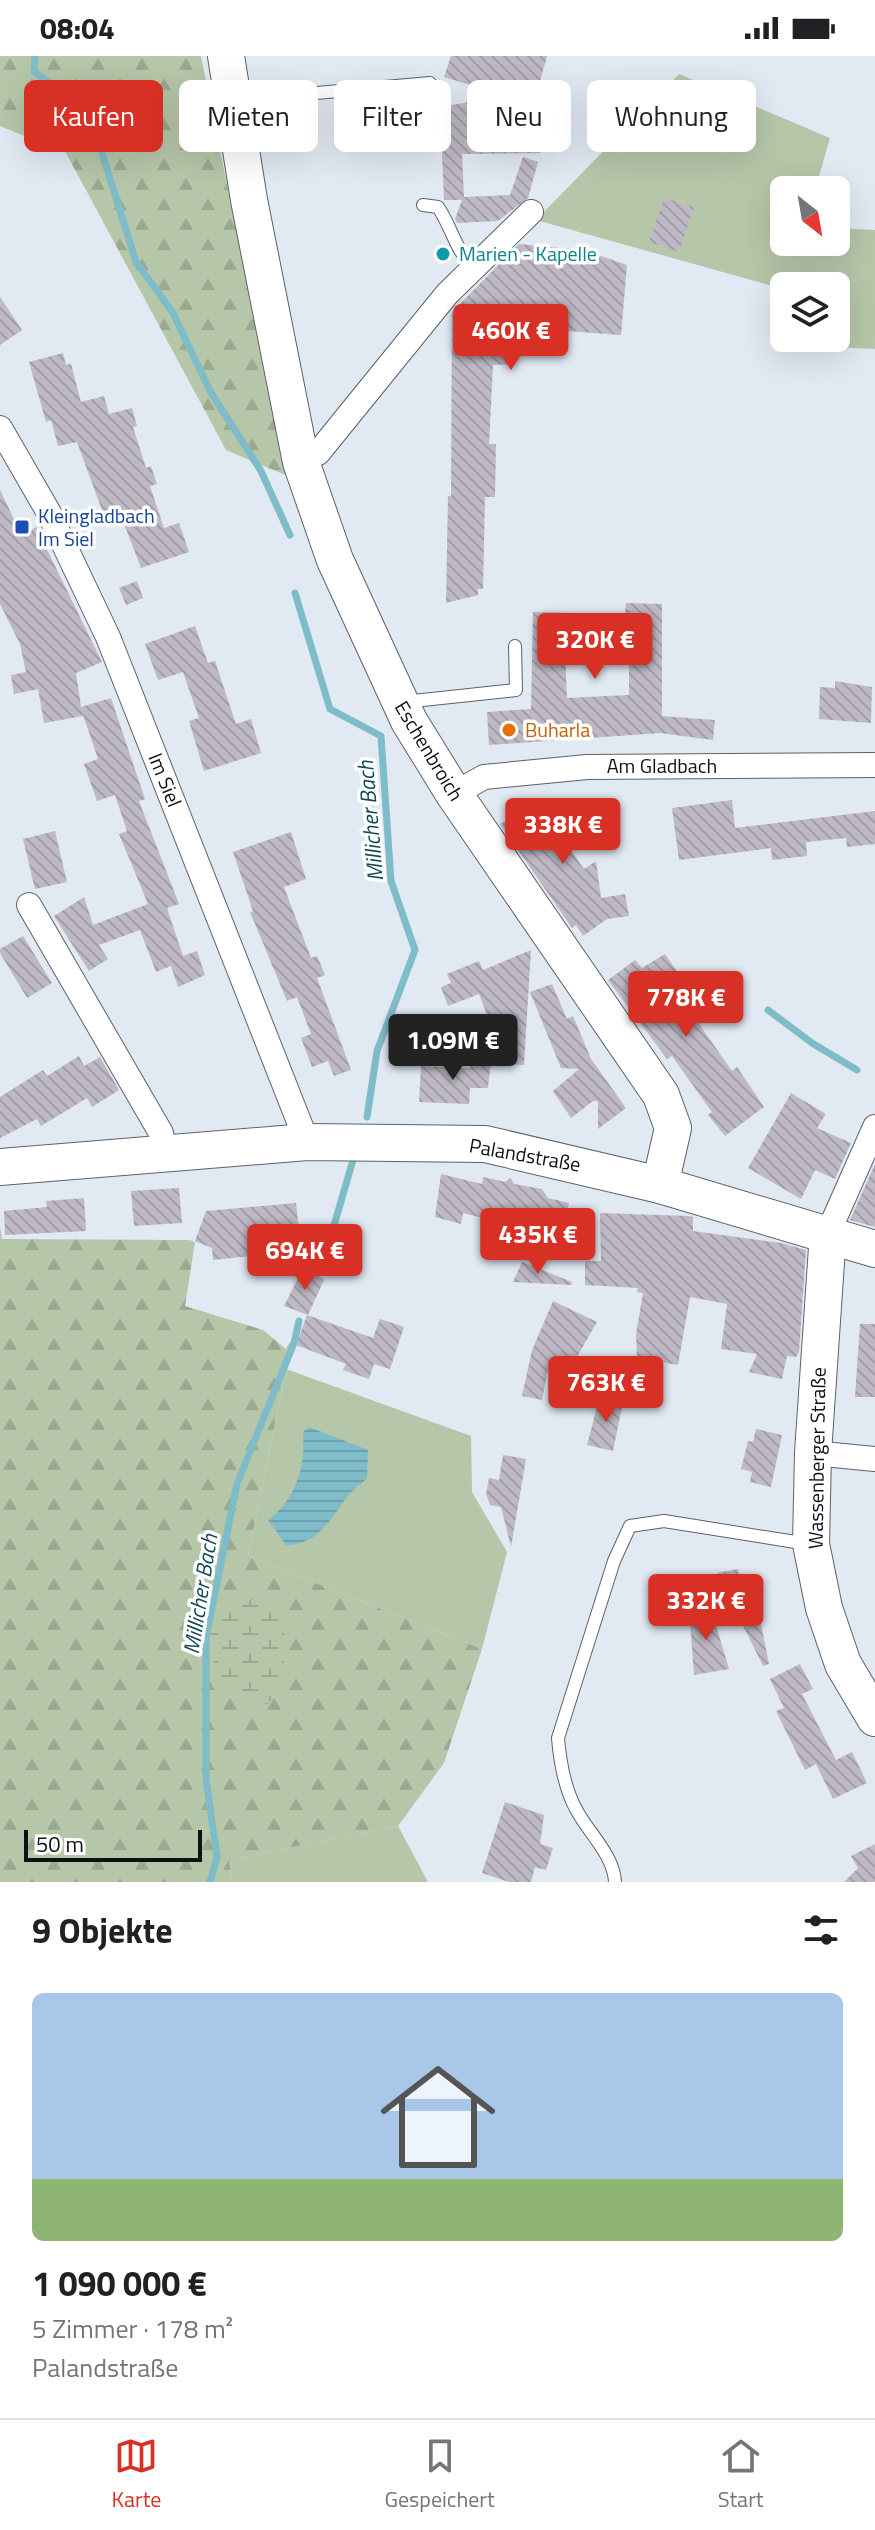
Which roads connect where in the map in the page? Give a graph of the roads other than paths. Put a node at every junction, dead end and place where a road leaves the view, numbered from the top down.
1 (226, 56) edge
2 (230, 80) edge
3 (243, 152) edge
4 (423, 205) dead end
5 (531, 212) dead end
6 (473, 267) junction
7 (0, 428) edge
8 (301, 462) junction
9 (515, 646) dead end
10 (400, 703) junction
11 (875, 765) edge
12 (454, 794) junction
13 (29, 905) dead end
14 (875, 1127) edge
15 (307, 1142) junction
16 (165, 1153) junction
17 (0, 1167) edge
18 (660, 1185) junction
19 (828, 1233) junction
20 (875, 1249) edge
21 (813, 1453) junction
22 (875, 1459) edge
23 (811, 1544) junction
24 (875, 1718) edge
25 (615, 1882) edge

1 - 2 street, Eschenbroich
3 - 8 street, Eschenbroich
4 - 6 lane
5 - 6 street
6 - 8 street
7 - 15 street, Im Siel
8 - 10 street, Eschenbroich
9 - 10 lane
10 - 12 street, Eschenbroich
11 - 12 street, Am Gladbach
12 - 18 street, Eschenbroich
13 - 16 street
14 - 19 street
15 - 16 street, Palandstraße
15 - 18 street, Palandstraße
16 - 17 street, Palandstraße
18 - 19 street, Palandstraße
19 - 20 street, Palandstraße
19 - 21 street, Wassenberger Straße
21 - 22 street
21 - 23 street, Wassenberger Straße
23 - 24 street, Wassenberger Straße
23 - 25 lane

